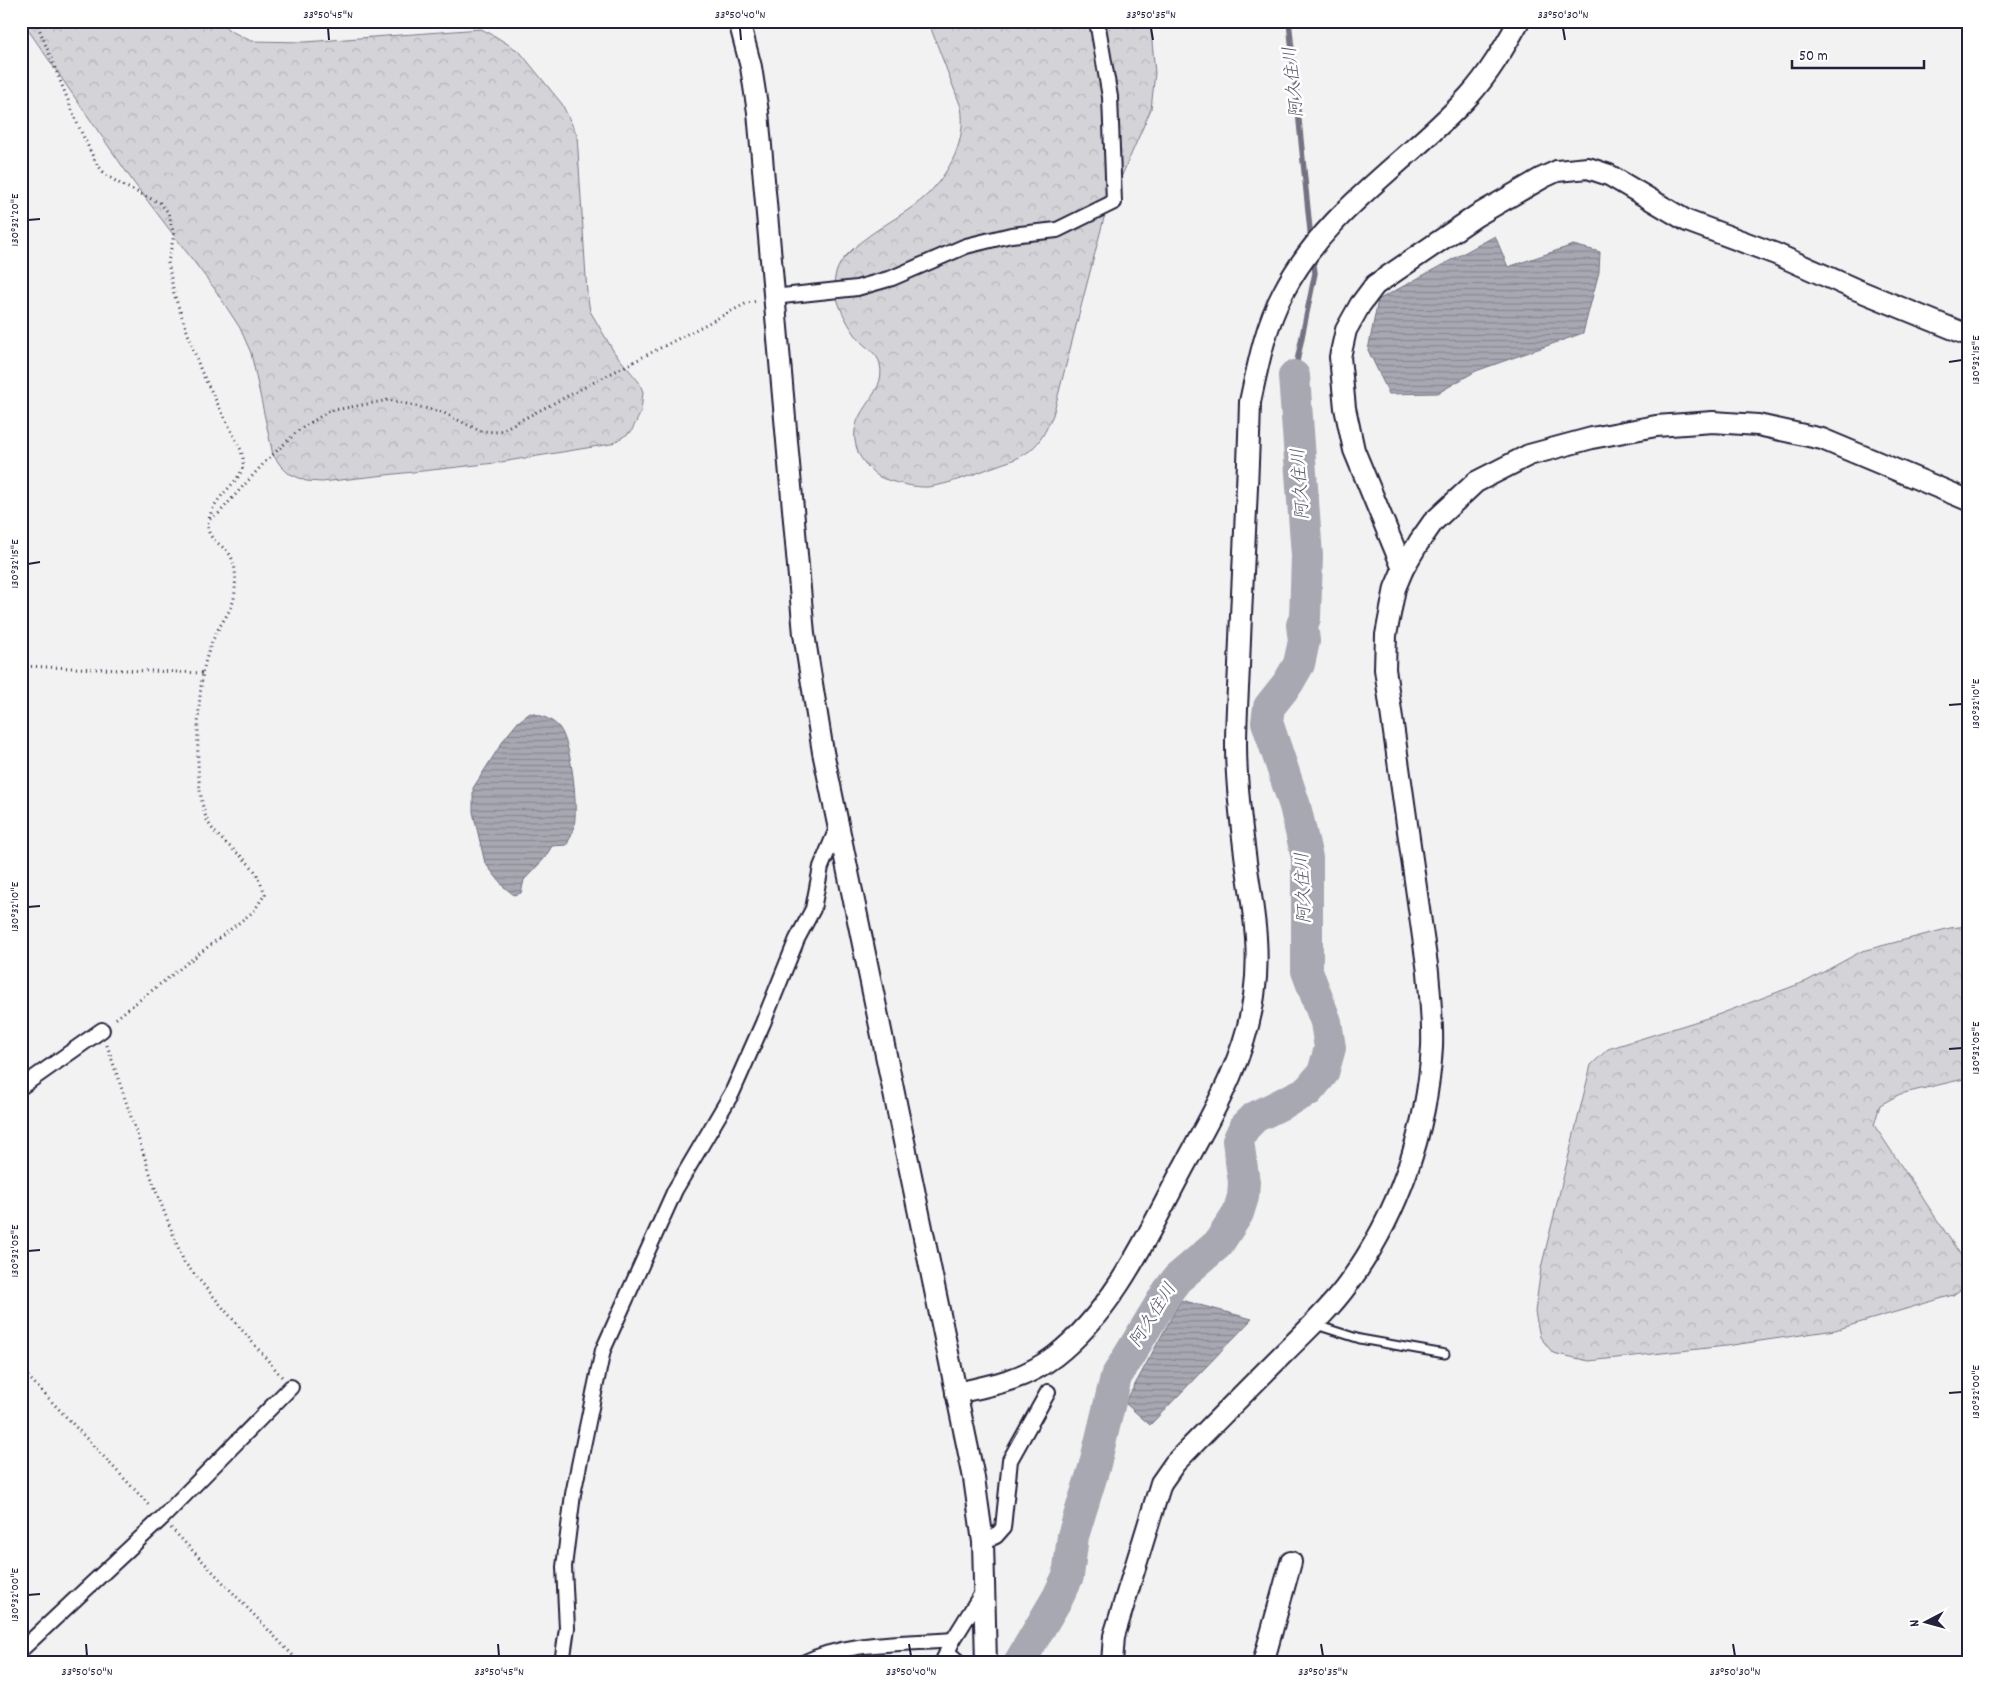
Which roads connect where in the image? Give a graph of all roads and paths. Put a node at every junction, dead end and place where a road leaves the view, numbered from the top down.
1 (36, 21) edge
2 (739, 21) edge
3 (1097, 21) edge
4 (1519, 21) edge
5 (773, 298) junction
6 (1968, 335) edge
7 (1968, 500) edge
8 (209, 520) junction
9 (1402, 569) junction
10 (21, 666) edge
11 (203, 673) junction
12 (838, 825) junction
13 (102, 1030) junction
14 (21, 1087) edge
15 (1313, 1324) junction
16 (1445, 1354) dead end
17 (21, 1369) edge
18 (290, 1387) joint
19 (1048, 1392) dead end
20 (956, 1393) junction
21 (162, 1518) junction
22 (983, 1542) junction
23 (1291, 1562) dead end
24 (985, 1589) junction
25 (21, 1650) edge
26 (948, 1652) edge
27 (300, 1663) edge
28 (562, 1663) edge
29 (803, 1663) edge
30 (960, 1663) edge
31 (986, 1663) edge
32 (1112, 1663) edge
33 (1263, 1663) edge

1 - 8 path
2 - 5 street
3 - 5 street
4 - 20 street
5 - 8 path
5 - 12 street
6 - 9 street
7 - 9 street
8 - 11 path
9 - 15 street
10 - 11 path
11 - 13 path
12 - 20 street
12 - 28 street
13 - 14 street
13 - 18 path
15 - 16 lane
15 - 32 street
17 - 21 path
18 - 21 street
19 - 22 street
20 - 22 street
21 - 25 street
21 - 27 path
22 - 24 street
23 - 33 street
24 - 26 street
24 - 31 street
26 - 29 street
26 - 30 street

